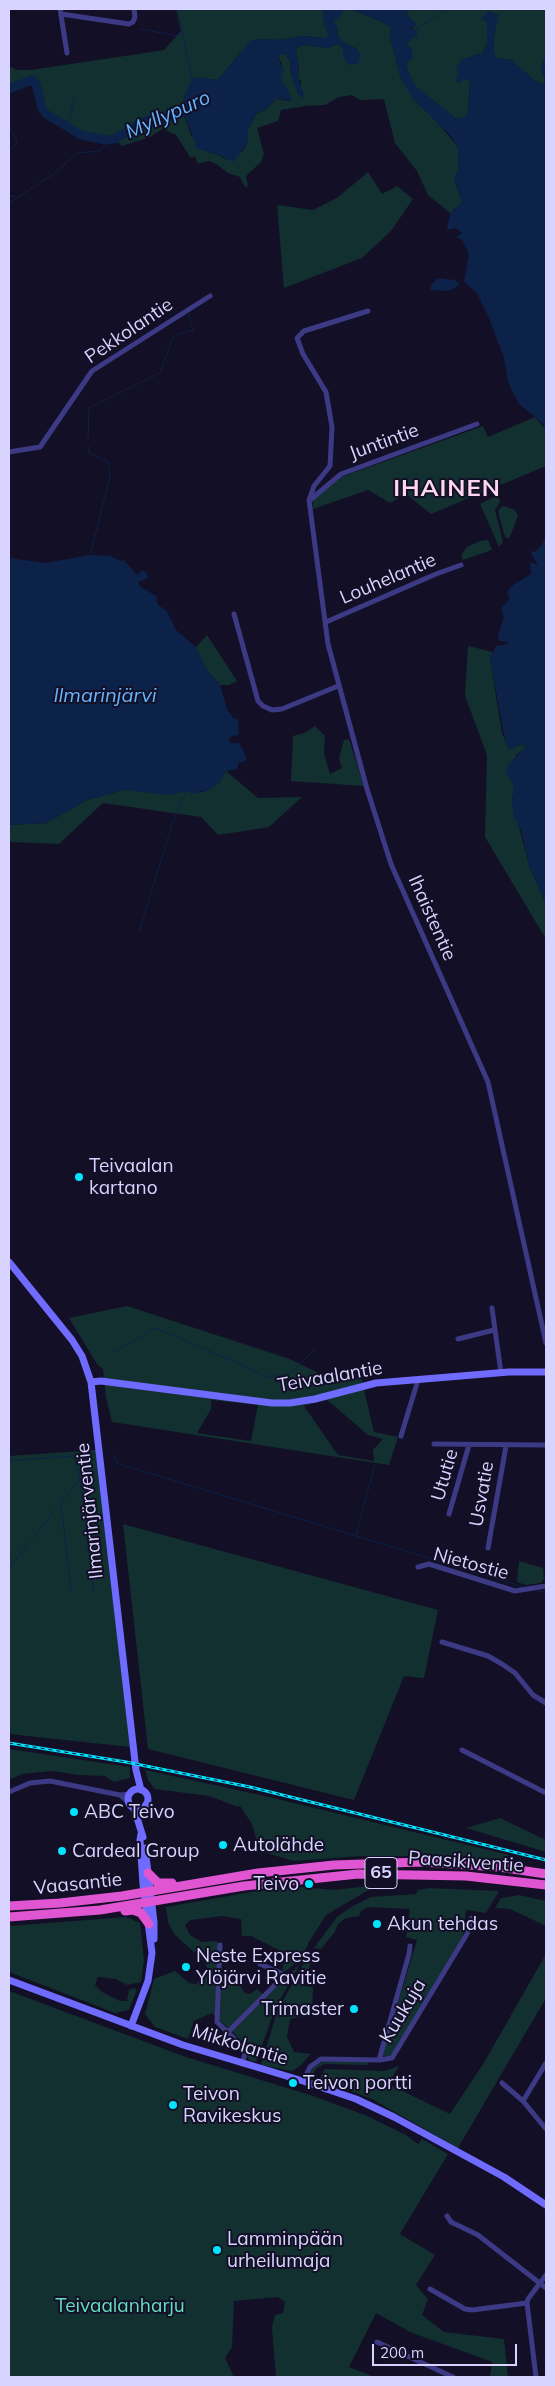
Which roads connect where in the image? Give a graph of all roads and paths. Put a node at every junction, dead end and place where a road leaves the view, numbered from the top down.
1 (134, 9) edge
2 (60, 11) edge
3 (66, 53) dead end
4 (210, 296) dead end
5 (368, 311) dead end
6 (477, 424) dead end
7 (9, 452) edge
8 (309, 500) junction
9 (461, 565) dead end
10 (234, 614) dead end
11 (326, 622) junction
12 (338, 686) junction
13 (9, 1262) edge
14 (492, 1308) dead end
15 (494, 1330) junction
16 (458, 1339) dead end
17 (546, 1343) edge
18 (546, 1372) edge
19 (501, 1373) junction
20 (418, 1380) junction
21 (91, 1382) junction
22 (401, 1436) dead end
23 (434, 1444) dead end
24 (469, 1445) junction
25 (546, 1445) edge
26 (506, 1446) junction
27 (449, 1514) dead end
28 (488, 1548) dead end
29 (418, 1567) dead end
30 (546, 1586) edge
31 (442, 1642) dead end
32 (546, 1703) edge
33 (462, 1750) dead end
34 (136, 1789) junction
35 (9, 1792) edge
36 (546, 1793) edge
37 (120, 1795) junction
38 (135, 1807) junction
39 (142, 1834) junction
40 (148, 1873) junction
41 (546, 1874) edge
42 (207, 1882) junction
43 (546, 1885) edge
44 (147, 1892) junction
45 (149, 1903) junction
46 (9, 1906) edge
47 (100, 1910) junction
48 (9, 1917) edge
49 (472, 1918) dead end
50 (149, 1924) junction
51 (220, 1945) dead end
52 (152, 1946) junction
53 (410, 1946) dead end
54 (260, 1964) dead end
55 (9, 1980) edge
56 (131, 2026) junction
57 (228, 2032) junction
58 (379, 2060) junction
59 (546, 2063) edge
60 (242, 2064) junction
61 (303, 2081) junction
62 (502, 2083) dead end
63 (523, 2100) junction
64 (546, 2129) edge
65 (546, 2205) edge
66 (447, 2216) dead end
67 (546, 2275) edge
68 (540, 2283) junction
69 (546, 2288) edge
70 (430, 2290) dead end
71 (527, 2303) junction
72 (377, 2342) dead end
73 (453, 2377) edge
74 (536, 2377) edge

1 - 2 street
2 - 3 street
4 - 7 street, Pekkolantie
5 - 8 street
6 - 8 street, Juntintie
8 - 11 street, Ihaistentie
9 - 11 street, Louhelantie
10 - 12 street
11 - 12 street, Ihaistentie
12 - 17 street, Ihaistentie
13 - 21 main road, Ilmarinjärventie
14 - 15 street
15 - 16 street
15 - 19 street
18 - 19 main road, Teivaalantie
19 - 20 main road, Teivaalantie
20 - 21 main road, Teivaalantie
20 - 22 street
21 - 34 main road, Ilmarinjärventie
23 - 24 street
24 - 26 street
24 - 27 street, Ututie
25 - 26 street
26 - 28 street, Usvatie
29 - 30 street, Nietostie
31 - 32 street
33 - 36 street
34 - 37 street
34 - 38 main road
34 - 38 main road
35 - 37 street
37 - 38 street
38 - 39 main road
39 - 40 main road
39 - 44 main road
40 - 42 highway
40 - 44 main road
41 - 42 highway, Paasikiventie / 65
42 - 44 highway, Paasikiventie / 65
43 - 45 highway, Paasikiventie / 65
44 - 45 main road
44 - 46 highway, Vaasantie / 65
45 - 47 highway, Vaasantie / 65
45 - 50 main road
45 - 52 main road
47 - 48 highway, Vaasantie / 65
47 - 50 highway, 65
49 - 58 street, Kuukuja
50 - 52 main road
51 - 57 street
52 - 56 main road
53 - 58 street
54 - 57 street
55 - 56 main road, Mikkolantie
56 - 60 main road, Mikkolantie
57 - 60 street
58 - 61 street, Kuukuja
59 - 63 street
60 - 61 main road, Mikkolantie
61 - 65 main road, Mikkolantie
62 - 63 street
63 - 64 street
66 - 68 street
67 - 68 street
68 - 69 street
68 - 71 street
70 - 71 street
71 - 74 street
72 - 73 street

